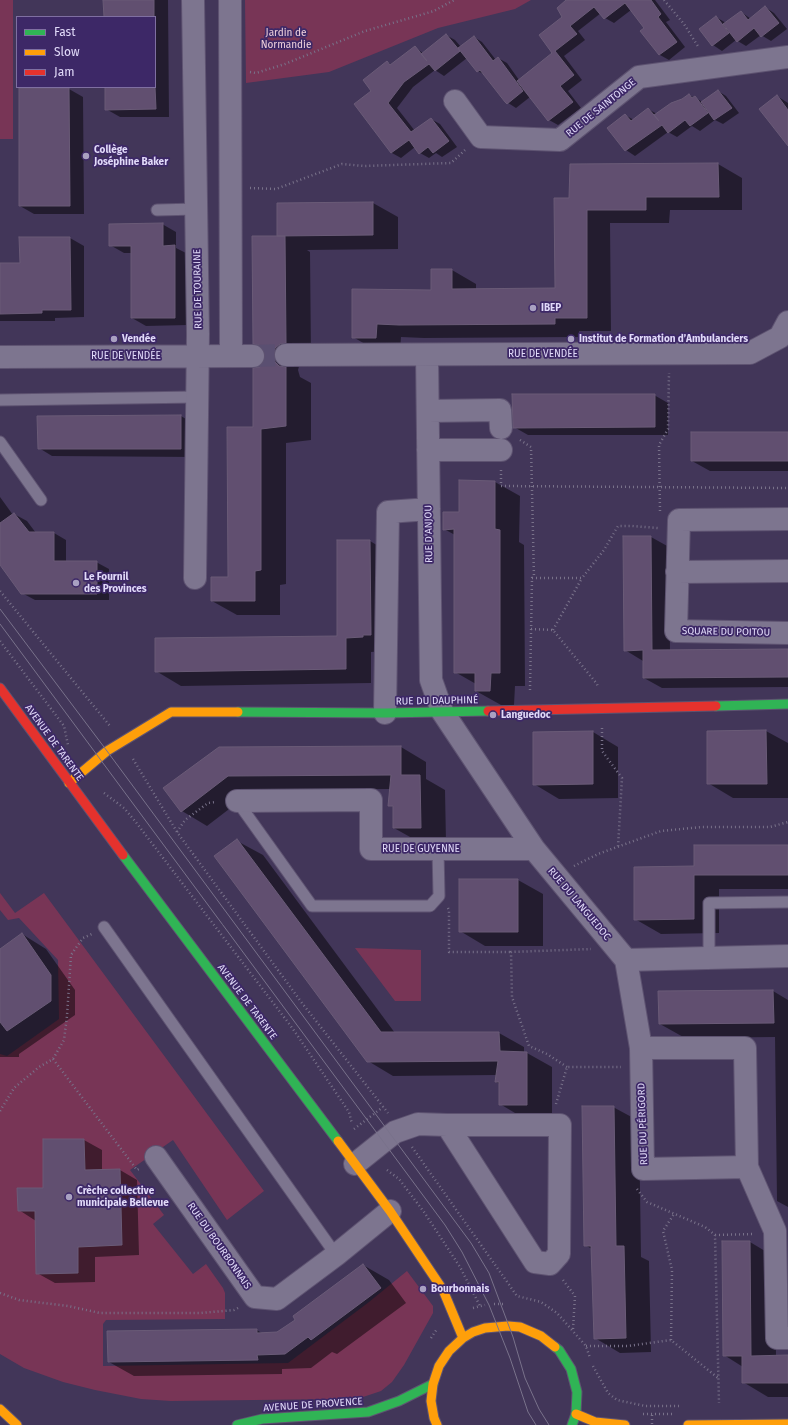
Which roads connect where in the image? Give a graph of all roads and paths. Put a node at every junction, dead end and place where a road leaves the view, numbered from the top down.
1 (193, 0) edge
2 (230, 0) edge
3 (454, 0) edge
4 (664, 0) edge
5 (788, 57) edge
6 (705, 68) junction
7 (230, 70) junction
8 (455, 101) dead end
9 (481, 137) junction
10 (231, 187) junction
11 (197, 209) junction
12 (157, 210) dead end
13 (788, 322) edge
14 (670, 354) junction
15 (286, 355) tunnel mouth
16 (427, 355) junction
17 (198, 356) junction
18 (0, 357) edge
19 (197, 397) junction
20 (0, 400) edge
21 (428, 411) junction
22 (501, 428) joint
23 (0, 442) edge
24 (428, 450) junction
25 (501, 450) joint
26 (533, 486) junction
27 (660, 487) junction
28 (788, 488) edge
29 (41, 500) dead end
30 (429, 509) junction
31 (660, 514) dead end
32 (788, 519) edge
33 (678, 528) junction
34 (788, 571) edge
35 (677, 572) junction
36 (195, 578) dead end
37 (534, 578) junction
38 (582, 578) junction
39 (0, 591) edge
40 (553, 630) dead end
41 (788, 633) edge
42 (0, 641) edge
43 (0, 688) edge
44 (788, 704) edge
45 (529, 710) junction
46 (442, 712) junction
47 (385, 713) junction
48 (123, 742) junction
49 (70, 749) dead end
50 (69, 782) junction
51 (103, 792) dead end
52 (237, 801) junction
53 (788, 822) edge
54 (177, 832) junction
55 (438, 849) junction
56 (534, 849) junction
57 (555, 875) junction
58 (439, 896) junction
59 (788, 902) edge
60 (104, 927) joint
61 (607, 938) junction
62 (512, 952) junction
63 (788, 956) edge
64 (709, 958) junction
65 (626, 960) junction
66 (641, 1057) junction
67 (53, 1059) junction
68 (567, 1067) junction
69 (0, 1111) edge
70 (447, 1125) junction
71 (555, 1125) junction
72 (401, 1129) junction
73 (353, 1130) dead end
74 (156, 1157) joint
75 (355, 1164) junction
76 (747, 1167) junction
77 (384, 1168) dead end
78 (643, 1169) junction
79 (390, 1211) junction
80 (674, 1214) junction
81 (781, 1231) edge
82 (715, 1235) junction
83 (336, 1256) junction
84 (550, 1264) junction
85 (0, 1293) edge
86 (255, 1297) junction
87 (480, 1306) dead end
88 (454, 1314) junction
89 (440, 1325) dead end
90 (484, 1328) junction
91 (573, 1330) junction
92 (463, 1338) junction
93 (788, 1338) edge
94 (672, 1340) junction
95 (429, 1341) dead end
96 (586, 1346) junction
97 (718, 1378) junction
98 (433, 1384) junction
99 (682, 1406) dead end
100 (0, 1409) edge
101 (576, 1414) junction
102 (652, 1415) dead end
103 (719, 1424) junction
104 (788, 1424) edge
105 (17, 1425) edge
106 (237, 1425) edge
107 (436, 1425) edge
108 (572, 1425) edge
109 (626, 1425) edge
110 (652, 1425) edge
111 (688, 1425) edge

1 - 11 street, RUE DE TOURAINE
2 - 7 street
3 - 7 path
4 - 6 path
5 - 6 street, RUE DE SAINTONGE
6 - 9 street, RUE DE SAINTONGE
7 - 10 street
8 - 9 street
9 - 10 path
10 - 17 street, RUE DE VENDÉE
11 - 12 lane
11 - 17 street, RUE DE TOURAINE
13 - 14 street, RUE DE VENDÉE
14 - 16 street, RUE DE VENDÉE
14 - 27 path
15 - 16 street, RUE DE VENDÉE
16 - 21 street, RUE D'ANJOU
17 - 18 street, RUE DE VENDÉE
17 - 19 street, RUE DE TOURAINE
19 - 20 lane
19 - 36 street, RUE DE TOURAINE
21 - 22 street
21 - 24 street, RUE D'ANJOU
22 - 26 path
23 - 29 lane
24 - 25 street
24 - 30 street, RUE D'ANJOU
25 - 26 path
26 - 27 path
26 - 37 path
27 - 28 path
27 - 31 path
30 - 46 street, RUE D'ANJOU
30 - 47 street
32 - 33 street
33 - 35 street, SQUARE DU POITOU
33 - 38 path
34 - 35 street
35 - 41 street, SQUARE DU POITOU
37 - 38 path
37 - 45 path
38 - 40 path
39 - 48 path
42 - 49 path
43 - 50 street, AVENUE DE TARENTE
44 - 45 street, RUE DU DAUPHINÉ
45 - 46 street, RUE DU DAUPHINÉ
46 - 47 street, RUE DU DAUPHINÉ
46 - 56 street, RUE DU LANGUEDOC
47 - 48 street, RUE DU DAUPHINÉ
48 - 50 street, RUE DU DAUPHINÉ
48 - 54 path
50 - 75 street, AVENUE DE TARENTE
51 - 73 path
52 - 54 path
52 - 55 street, RUE DE GUYENNE
52 - 58 lane
53 - 57 path
54 - 72 path
55 - 56 street, RUE DE GUYENNE
55 - 58 lane
56 - 57 street, RUE DU LANGUEDOC
57 - 61 street, RUE DU LANGUEDOC
58 - 62 path
59 - 64 lane
60 - 67 path
60 - 83 lane
61 - 62 path
61 - 65 street, RUE DU LANGUEDOC
62 - 68 path
63 - 64 street
64 - 65 street
65 - 66 street, RUE DU PÉRIGORD
66 - 68 path
66 - 76 street
66 - 78 street, RUE DU PÉRIGORD
67 - 69 path
67 - 74 path
68 - 71 path
70 - 71 street
70 - 72 street
70 - 84 street
71 - 84 street
72 - 75 street
72 - 91 path
74 - 86 street, RUE DU BOURBONNAIS
75 - 79 street, AVENUE DE TARENTE
76 - 78 street, RUE DU PÉRIGORD
76 - 81 street
77 - 87 path
78 - 80 path
79 - 83 street, RUE DU BOURBONNAIS
79 - 88 street, AVENUE DE TARENTE
80 - 82 path
80 - 94 path
81 - 82 path
81 - 93 street
82 - 97 path
83 - 86 street, RUE DU BOURBONNAIS
84 - 91 path
85 - 86 path
88 - 90 street
88 - 92 street, AVENUE DE TARENTE
89 - 95 path
90 - 92 street
90 - 101 street
91 - 96 path
92 - 98 street
94 - 96 path
94 - 97 path
96 - 99 path
97 - 103 path
98 - 106 street, AVENUE DE PROVENCE
98 - 107 street
100 - 105 street
101 - 108 street
101 - 109 street
102 - 110 path
103 - 104 street
103 - 111 street

